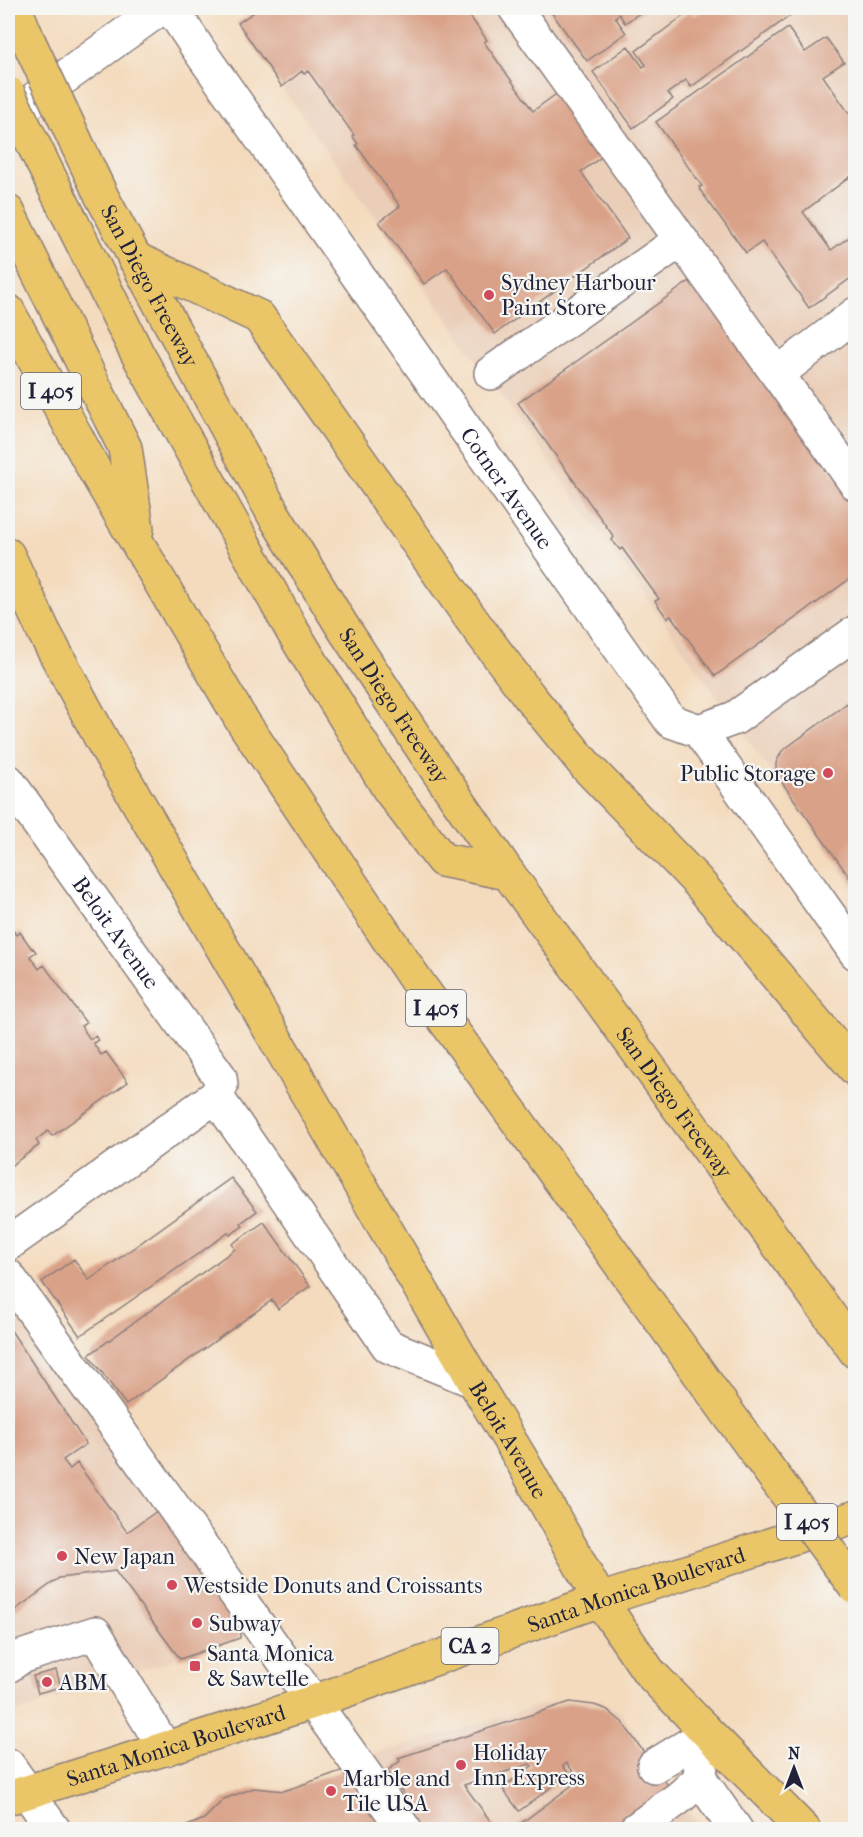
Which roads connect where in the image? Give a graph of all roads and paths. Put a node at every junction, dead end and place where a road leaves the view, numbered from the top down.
1 (15, 8) edge
2 (161, 8) edge
3 (171, 8) edge
4 (515, 8) edge
5 (8, 93) edge
6 (8, 117) edge
7 (8, 212) edge
8 (681, 240) junction
9 (135, 258) junction
10 (8, 311) edge
11 (855, 314) edge
12 (491, 373) dead end
13 (777, 374) junction
14 (855, 484) edge
15 (139, 545) junction
16 (8, 555) edge
17 (855, 632) edge
18 (699, 731) junction
19 (8, 781) edge
20 (508, 873) junction
21 (855, 953) edge
22 (855, 1070) edge
23 (218, 1091) junction
24 (8, 1244) edge
25 (8, 1276) edge
26 (855, 1353) edge
27 (474, 1381) junction
28 (855, 1517) edge
29 (855, 1588) edge
30 (600, 1600) junction
31 (8, 1666) edge
32 (313, 1702) junction
33 (703, 1732) junction
34 (165, 1749) junction
35 (8, 1765) edge
36 (654, 1766) dead end
37 (700, 1779) junction
38 (18, 1795) edge
39 (54, 1830) edge
40 (405, 1830) edge
41 (635, 1830) edge
42 (736, 1830) edge
43 (804, 1830) edge

1 - 9 main road, San Diego Freeway, bridge
2 - 6 street
3 - 18 street, Cotner Avenue
4 - 8 street
5 - 20 main road, bridge
7 - 15 main road
8 - 12 street
8 - 13 street
9 - 20 main road, San Diego Freeway
9 - 22 main road
10 - 15 main road, I 405
11 - 13 street
13 - 14 street
15 - 29 main road, I 405, bridge
16 - 27 main road
17 - 18 street
18 - 21 street
19 - 23 street, Beloit Avenue
20 - 26 main road, San Diego Freeway
23 - 24 street
23 - 27 street, Beloit Avenue
25 - 32 street
27 - 30 main road, Beloit Avenue
28 - 30 main road, Santa Monica Boulevard / CA 2
30 - 32 main road, Santa Monica Boulevard / CA 2
30 - 33 main road, Beloit Avenue
31 - 34 street
32 - 34 main road, Santa Monica Boulevard / CA 2
32 - 40 street
33 - 36 street
33 - 37 street
33 - 43 main road, Beloit Avenue
34 - 38 main road, Santa Monica Boulevard / CA 2
35 - 38 street
37 - 41 street
37 - 42 street
38 - 39 street

